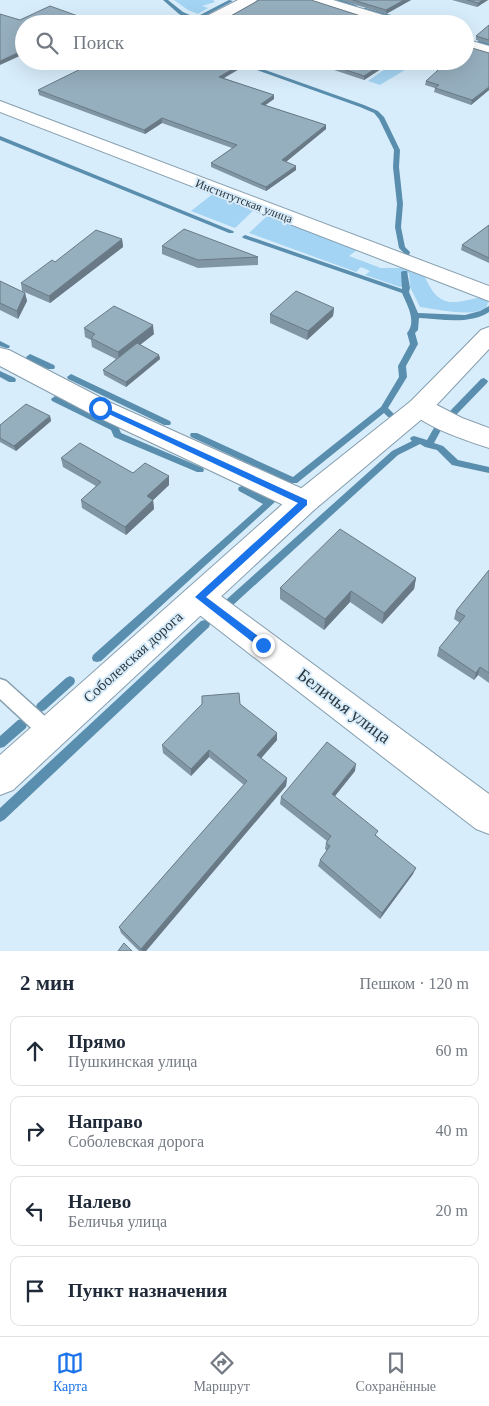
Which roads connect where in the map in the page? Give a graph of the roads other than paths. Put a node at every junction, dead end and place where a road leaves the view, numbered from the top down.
1 (248, 0) edge
2 (317, 0) edge
3 (220, 15) edge
4 (367, 15) edge
5 (474, 47) edge
6 (489, 51) edge
7 (0, 106) edge
8 (489, 294) edge
9 (489, 335) edge
10 (0, 356) edge
11 (420, 407) junction
12 (489, 438) edge
13 (304, 502) junction
14 (199, 597) junction
15 (0, 687) edge
16 (37, 720) junction
17 (0, 778) edge
18 (489, 816) edge

1 - 3 street
2 - 4 street
5 - 6 street
7 - 8 street, Институтская улица
9 - 11 street, Соболевская дорога
10 - 13 street
11 - 12 street
11 - 13 street, Соболевская дорога
13 - 14 street, Соболевская дорога
14 - 16 street, Соболевская дорога
14 - 18 street, Беличья улица
15 - 16 lane
16 - 17 street, Соболевская дорога

